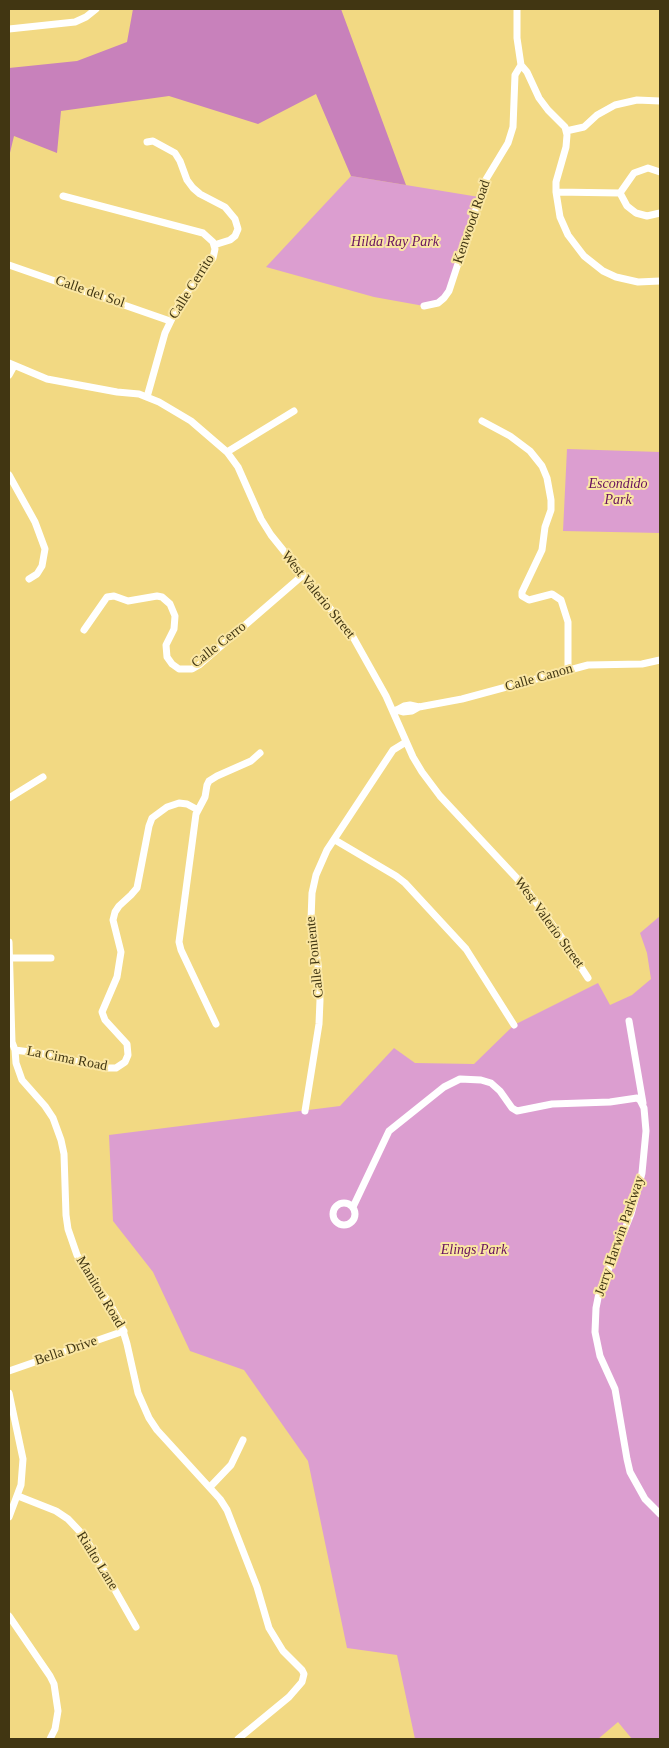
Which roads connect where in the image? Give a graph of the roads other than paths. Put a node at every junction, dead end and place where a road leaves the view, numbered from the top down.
1 (96, 9) edge
2 (517, 9) edge
3 (9, 29) edge
4 (521, 65) junction
5 (660, 101) edge
6 (566, 131) junction
7 (147, 142) dead end
8 (660, 172) edge
9 (556, 192) junction
10 (620, 193) junction
11 (62, 196) dead end
12 (660, 213) edge
13 (214, 245) junction
14 (9, 264) edge
15 (660, 281) edge
16 (424, 306) dead end
17 (170, 321) junction
18 (11, 364) edge
19 (9, 375) edge
20 (147, 397) junction
21 (294, 411) dead end
22 (482, 421) dead end
23 (227, 452) junction
24 (9, 475) edge
25 (303, 574) junction
26 (30, 579) dead end
27 (84, 630) dead end
28 (660, 660) edge
29 (568, 670) junction
30 (394, 711) junction
31 (406, 742) junction
32 (260, 753) dead end
33 (43, 777) dead end
34 (9, 798) edge
35 (198, 810) junction
36 (335, 840) junction
37 (9, 942) edge
38 (10, 958) edge
39 (51, 958) dead end
40 (588, 978) dead end
41 (629, 1021) dead end
42 (216, 1024) dead end
43 (514, 1025) dead end
44 (15, 1050) junction
45 (643, 1104) junction
46 (305, 1111) dead end
47 (353, 1207) dead end
48 (124, 1331) junction
49 (9, 1371) edge
50 (9, 1393) edge
51 (243, 1440) dead end
52 (210, 1487) junction
53 (18, 1496) junction
54 (660, 1514) edge
55 (9, 1517) edge
56 (9, 1616) edge
57 (136, 1627) dead end
58 (50, 1739) edge
59 (238, 1739) edge

1 - 3 street
2 - 4 street, Kenwood Road
4 - 6 street
4 - 16 street, Kenwood Road
5 - 6 street
6 - 9 street
7 - 13 street
8 - 10 street
9 - 10 street
9 - 15 street
10 - 12 street
11 - 13 street, Calle Cerrito
13 - 17 street, Calle Cerrito
14 - 17 street, Calle del Sol
17 - 20 street, Calle Cerrito
18 - 19 street
18 - 20 street, West Valerio Street
20 - 23 street, West Valerio Street
21 - 23 street
22 - 29 street
23 - 25 street, West Valerio Street
24 - 26 street
25 - 27 street, Calle Cerro
25 - 30 street, West Valerio Street
28 - 29 street, Calle Canon
29 - 30 street, Calle Canon
30 - 31 street, West Valerio Street
31 - 36 street, Calle Poniente
31 - 40 street, West Valerio Street
32 - 35 street
33 - 34 street
35 - 42 street
35 - 44 street, La Cima Road
36 - 43 street
36 - 46 street, Calle Poniente
37 - 38 street, Manitou Road
38 - 39 street
38 - 44 street, Manitou Road
41 - 45 street, Jerry Harwin Parkway
44 - 48 street, Manitou Road
45 - 47 street
45 - 54 street, Jerry Harwin Parkway
48 - 49 street, Bella Drive
48 - 52 street, Manitou Road
50 - 53 street
51 - 52 street
52 - 59 street, Manitou Road
53 - 55 street
53 - 57 street, Rialto Lane
56 - 58 street

